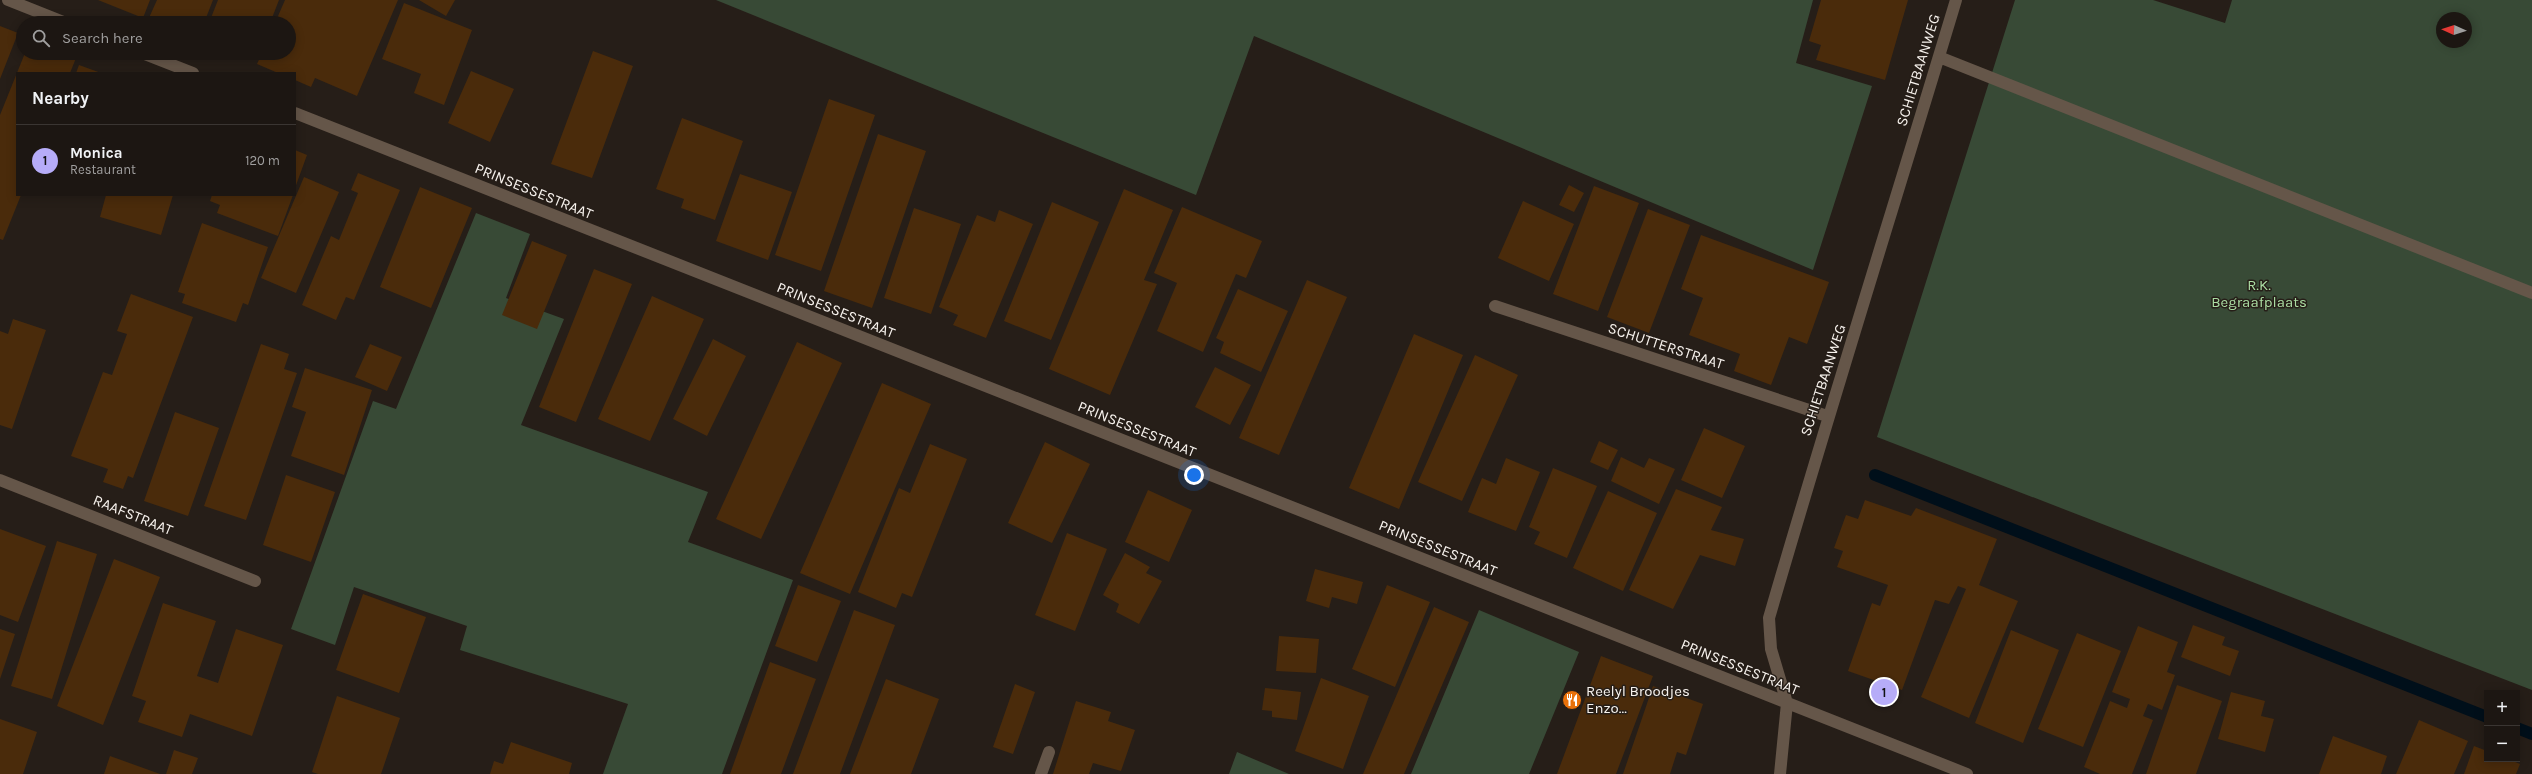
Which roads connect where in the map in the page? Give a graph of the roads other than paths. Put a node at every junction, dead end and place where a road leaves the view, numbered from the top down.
1 (8, 0) edge
2 (1956, 0) edge
3 (48, 16) edge
4 (1939, 57) junction
5 (160, 60) edge
6 (190, 72) edge
7 (296, 113) edge
8 (2532, 293) edge
9 (1495, 306) dead end
10 (1827, 416) junction
11 (0, 480) edge
12 (255, 581) dead end
13 (1787, 703) junction
14 (1049, 752) dead end
15 (1040, 774) edge
16 (1780, 774) edge
17 (1967, 774) edge

1 - 3 street
2 - 4 street, SCHIETBAANWEG
4 - 8 street
4 - 10 street, SCHIETBAANWEG
5 - 6 street
7 - 13 street, PRINSESSESTRAAT
9 - 10 street, SCHUTTERSTRAAT
10 - 13 street, SCHIETBAANWEG
11 - 12 street, RAAFSTRAAT
13 - 16 street, SCHIETBAANWEG
13 - 17 street, PRINSESSESTRAAT
14 - 15 street

